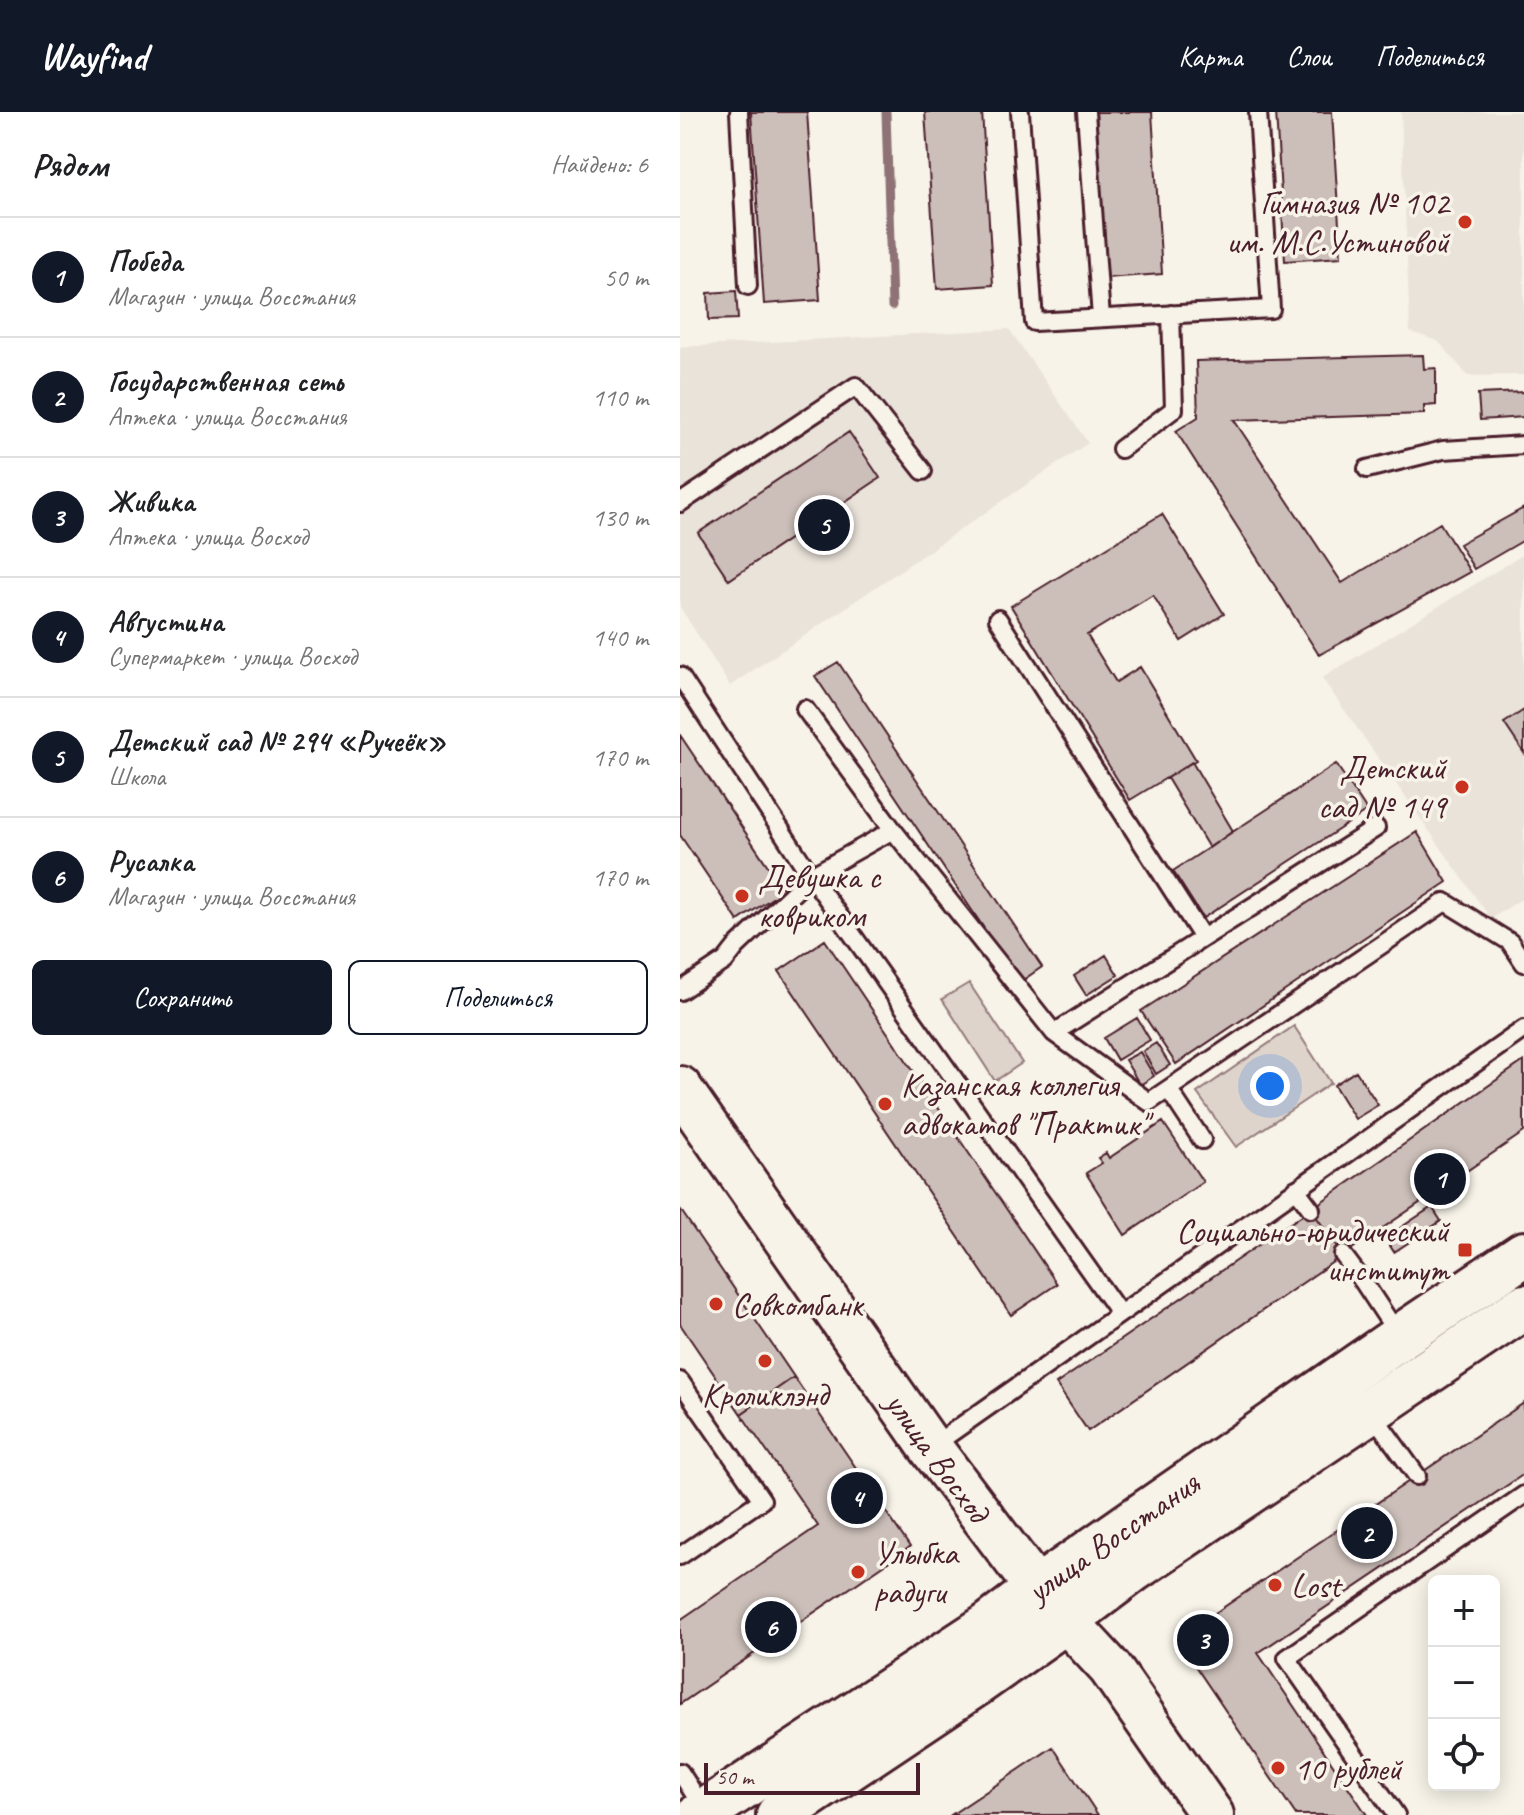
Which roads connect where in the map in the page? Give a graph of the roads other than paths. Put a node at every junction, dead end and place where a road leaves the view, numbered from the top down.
1 (739, 112) edge
2 (1020, 112) edge
3 (1086, 112) edge
4 (1258, 112) edge
5 (748, 286) dead end
6 (1171, 314) junction
7 (1101, 318) junction
8 (1524, 445) edge
9 (1121, 449) dead end
10 (1367, 469) dead end
11 (923, 471) dead end
12 (680, 503) edge
13 (998, 619) dead end
14 (680, 676) edge
15 (805, 709) dead end
16 (1376, 828) dead end
17 (893, 830) junction
18 (811, 876) junction
19 (1203, 938) junction
20 (1524, 963) edge
21 (680, 991) edge
22 (1524, 1029) edge
23 (1054, 1033) junction
24 (680, 1088) edge
25 (1169, 1090) junction
26 (1202, 1140) dead end
27 (1296, 1189) junction
28 (1311, 1209) dead end
29 (1524, 1254) edge
30 (1343, 1255) dead end
31 (1524, 1307) edge
32 (1120, 1314) junction
33 (1400, 1337) junction
34 (680, 1381) edge
35 (1370, 1410) junction
36 (930, 1447) junction
37 (1417, 1476) dead end
38 (1524, 1495) edge
39 (1449, 1525) dead end
40 (1459, 1540) junction
41 (680, 1556) edge
42 (1052, 1605) junction
43 (680, 1772) edge
44 (702, 1813) edge
45 (779, 1815) edge
46 (1212, 1815) edge
47 (1396, 1815) edge

1 - 5 lane
2 - 7 lane
3 - 7 lane
4 - 6 lane
6 - 7 lane
6 - 9 lane
8 - 10 lane
11 - 12 lane
13 - 19 lane
14 - 18 lane
15 - 17 lane
16 - 19 lane
17 - 18 lane
17 - 23 lane
18 - 21 lane
18 - 32 lane
19 - 23 lane
20 - 25 lane
22 - 27 lane
23 - 25 lane
24 - 36 street, улица Восход
25 - 26 lane
27 - 28 lane
27 - 32 lane
29 - 33 main road, улица Восстания
30 - 33 lane
31 - 35 main road, улица Восстания
32 - 36 lane
33 - 42 main road, улица Восстания
34 - 41 lane
35 - 37 lane
35 - 42 main road, улица Восстания
36 - 42 street, улица Восход
38 - 40 lane
39 - 40 lane
40 - 47 lane
42 - 44 main road, улица Восстания
42 - 45 main road, улица Восстания
42 - 46 street, улица Восход
43 - 44 lane

